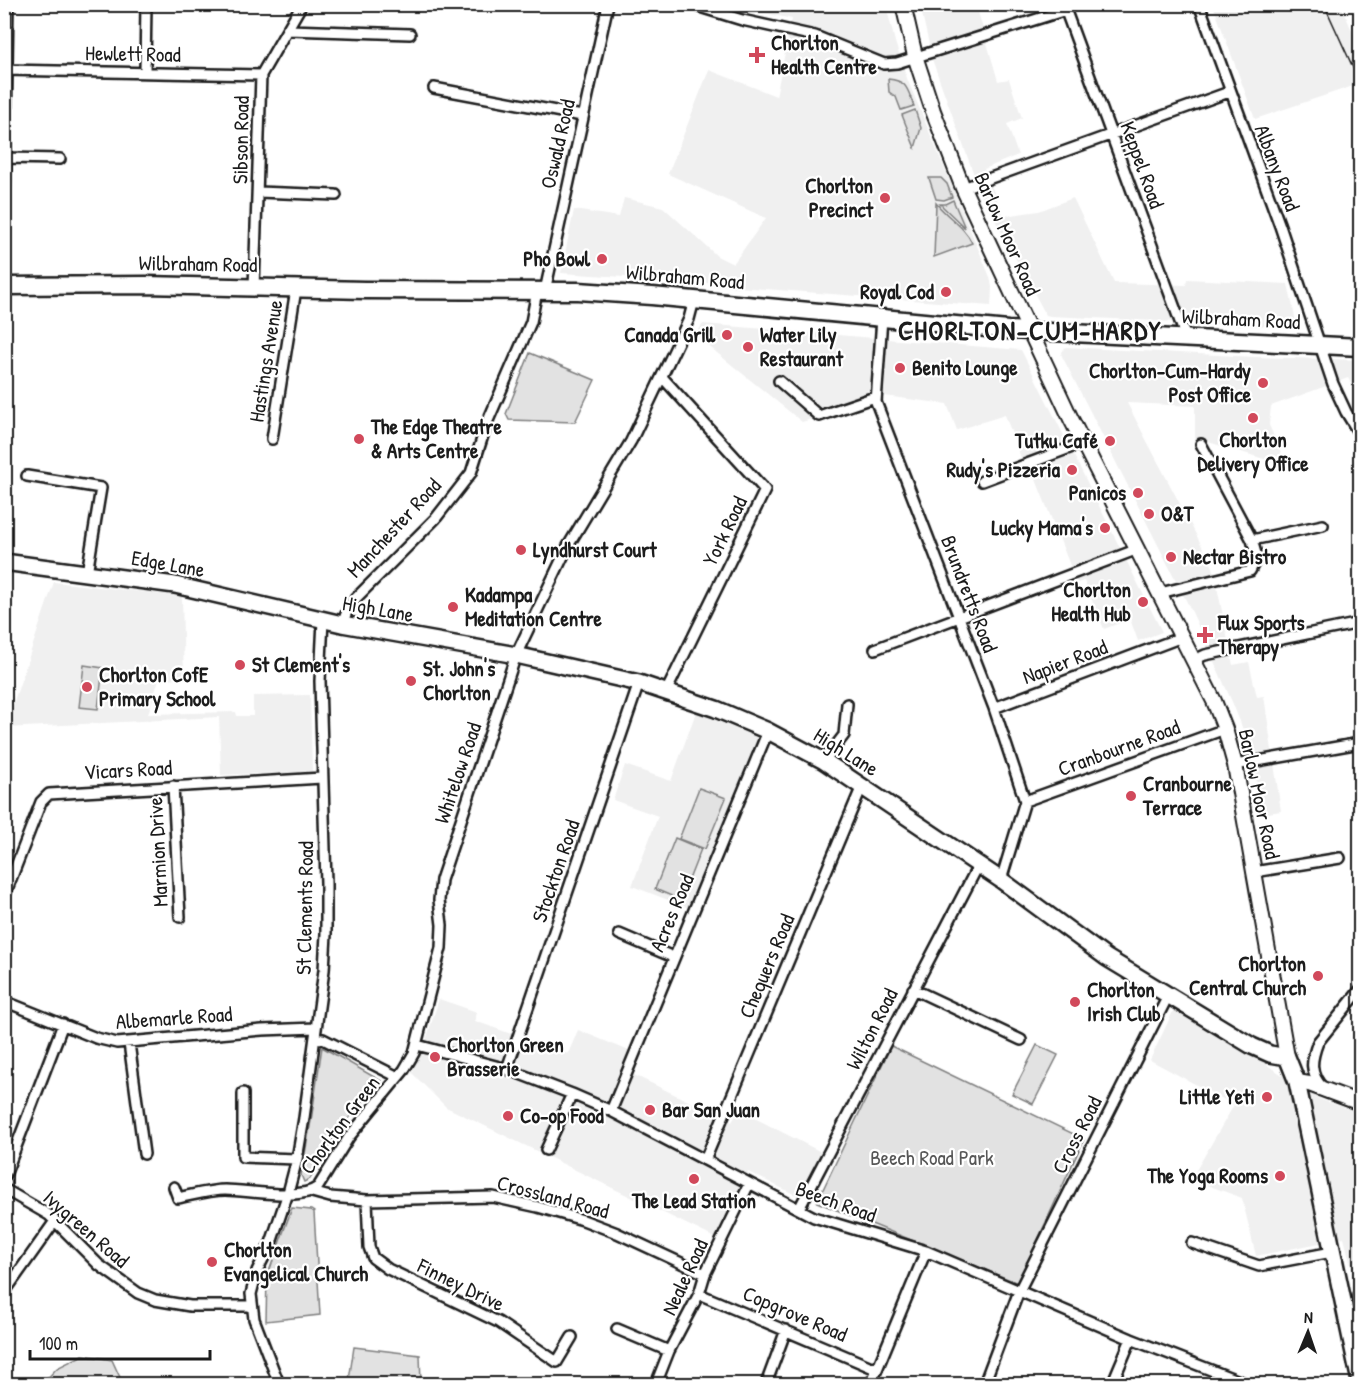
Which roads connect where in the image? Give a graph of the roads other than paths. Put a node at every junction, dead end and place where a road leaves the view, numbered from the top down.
1 (8, 4) edge
2 (146, 4) edge
3 (302, 4) edge
4 (608, 4) edge
5 (690, 4) edge
6 (903, 4) edge
7 (1199, 4) edge
8 (1065, 7) edge
9 (289, 30) junction
10 (410, 34) dead end
11 (915, 56) junction
12 (6, 70) edge
13 (145, 71) junction
14 (261, 75) junction
15 (434, 87) dead end
16 (1229, 92) junction
17 (582, 116) junction
18 (1111, 134) junction
19 (6, 158) edge
20 (60, 159) dead end
21 (963, 188) junction
22 (258, 192) junction
23 (336, 195) dead end
24 (4, 254) edge
25 (4, 286) edge
26 (254, 288) junction
27 (296, 289) junction
28 (541, 291) junction
29 (693, 300) junction
30 (882, 318) junction
31 (1029, 331) junction
32 (1186, 338) junction
33 (1321, 345) junction
34 (1360, 347) edge
35 (662, 377) junction
36 (779, 381) dead end
37 (875, 397) junction
38 (1360, 435) edge
39 (272, 439) dead end
40 (1083, 443) junction
41 (1201, 444) dead end
42 (27, 476) dead end
43 (982, 481) dead end
44 (1323, 525) dead end
45 (1252, 540) junction
46 (1138, 549) junction
47 (4, 562) edge
48 (87, 573) junction
49 (1160, 593) junction
50 (959, 618) junction
51 (323, 620) junction
52 (1360, 622) edge
53 (342, 624) junction
54 (1182, 637) junction
55 (875, 649) dead end
56 (516, 655) junction
57 (1194, 660) junction
58 (639, 683) junction
59 (666, 692) junction
60 (847, 704) dead end
61 (994, 708) junction
62 (1225, 729) junction
63 (768, 731) junction
64 (1360, 743) edge
65 (824, 761) junction
66 (1235, 765) junction
67 (322, 778) junction
68 (173, 786) junction
69 (862, 786) junction
70 (1025, 801) junction
71 (1340, 858) dead end
72 (978, 866) junction
73 (1254, 872) junction
74 (1001, 880) junction
75 (4, 897) edge
76 (180, 917) dead end
77 (619, 934) dead end
78 (673, 957) junction
79 (913, 989) junction
80 (1360, 990) edge
81 (1168, 996) junction
82 (4, 1001) edge
83 (63, 1024) junction
84 (316, 1028) junction
85 (315, 1038) junction
86 (1021, 1040) dead end
87 (129, 1043) junction
88 (417, 1045) junction
89 (1287, 1057) junction
90 (507, 1069) junction
91 (398, 1077) junction
92 (1297, 1082) junction
93 (1324, 1089) junction
94 (243, 1093) dead end
95 (572, 1094) junction
96 (1360, 1103) edge
97 (611, 1111) junction
98 (546, 1150) dead end
99 (144, 1154) dead end
100 (297, 1158) junction
101 (705, 1160) junction
102 (4, 1178) edge
103 (748, 1184) junction
104 (174, 1187) dead end
105 (4, 1190) edge
106 (312, 1191) junction
107 (288, 1193) junction
108 (367, 1200) junction
109 (799, 1209) junction
110 (55, 1221) junction
111 (1192, 1243) dead end
112 (926, 1251) junction
113 (1332, 1252) junction
114 (705, 1274) junction
115 (1019, 1291) junction
116 (4, 1293) edge
117 (699, 1294) junction
118 (251, 1306) junction
119 (1353, 1314) edge
120 (617, 1329) dead end
121 (786, 1330) junction
122 (572, 1337) dead end
123 (1131, 1339) junction
124 (669, 1352) junction
125 (876, 1369) junction
126 (1222, 1380) edge
127 (1360, 1382) edge
128 (279, 1384) edge
129 (656, 1384) edge
130 (766, 1384) edge
131 (871, 1384) edge
132 (984, 1384) edge
133 (1112, 1384) edge
134 (1248, 1384) edge

1 - 12 street
2 - 13 street
3 - 9 street, Sibson Road
4 - 17 street, Oswald Road
5 - 11 street
6 - 11 main road
7 - 16 street, Albany Road
8 - 11 street
8 - 18 street, Keppel Road
9 - 10 street
9 - 14 street, Sibson Road
11 - 21 main road, Barlow Moor Road
12 - 13 street, Hewlett Road
12 - 19 street
13 - 14 street, Hewlett Road
14 - 22 street, Sibson Road
15 - 17 street
16 - 18 street
16 - 33 street, Albany Road
17 - 28 street, Oswald Road
18 - 21 street
18 - 32 street, Keppel Road
19 - 20 street
19 - 24 street
21 - 31 main road, Barlow Moor Road
22 - 23 street
22 - 26 street, Sibson Road
25 - 26 highway, Wilbraham Road
26 - 27 highway, Wilbraham Road
27 - 28 highway, Wilbraham Road
27 - 39 street, Hastings Avenue
28 - 29 highway, Wilbraham Road
28 - 53 street, Manchester Road
29 - 30 highway, Wilbraham Road
29 - 35 street, Whitelow Road
30 - 31 highway, Wilbraham Road
30 - 37 street, Brundretts Road
31 - 32 highway, Wilbraham Road
31 - 40 main road, Barlow Moor Road
32 - 33 highway, Wilbraham Road
33 - 34 highway, Wilbraham Road
33 - 38 street, Albany Road
35 - 56 street, Whitelow Road
35 - 59 street, York Road
36 - 37 street
37 - 50 street, Brundretts Road
40 - 43 street
40 - 46 main road, Barlow Moor Road
41 - 45 street
42 - 48 street
44 - 45 street
45 - 49 street
46 - 49 main road, Barlow Moor Road
46 - 50 street
47 - 48 main road, Edge Lane
48 - 51 main road, Edge Lane
49 - 54 main road, Barlow Moor Road
50 - 55 street
50 - 61 street, Brundretts Road
51 - 53 main road, High Lane
51 - 67 street, St Clements Road
52 - 57 street
53 - 56 main road, High Lane
54 - 57 main road, Barlow Moor Road
54 - 61 street, Napier Road
56 - 58 main road, High Lane
56 - 88 street, Whitelow Road
57 - 62 main road, Barlow Moor Road
58 - 59 main road, High Lane
58 - 90 street, Stockton Road
59 - 63 main road, High Lane
60 - 65 street
61 - 70 street, Brundretts Road
62 - 66 main road, Barlow Moor Road
62 - 70 street, Cranbourne Road
63 - 65 main road, High Lane
63 - 78 street, Acres Road
64 - 66 street
65 - 69 main road, High Lane
66 - 73 main road, Barlow Moor Road
67 - 68 street, Vicars Road
67 - 84 street, St Clements Road
68 - 75 street, Vicars Road
68 - 76 street, Marmion Drive
69 - 72 main road, High Lane
69 - 101 street, Chequers Road
70 - 74 street
71 - 73 street
72 - 74 main road, High Lane
72 - 79 street, Wilton Road
73 - 89 main road, Barlow Moor Road
74 - 81 main road, High Lane
77 - 78 street
78 - 97 street, Acres Road
79 - 86 street
79 - 109 street, Wilton Road
80 - 93 street
81 - 89 main road, High Lane
81 - 115 street, Cross Road
82 - 83 street, Albemarle Road
83 - 87 street, Albemarle Road
83 - 102 street
84 - 85 street, St Clements Road
84 - 87 street, Albemarle Road
85 - 91 street, Chorlton Green
85 - 100 street, St Clements Road
87 - 99 street
88 - 90 street, Beech Road
88 - 91 street, Whitelow Road
89 - 92 main road, Barlow Moor Road
90 - 95 street, Beech Road
91 - 106 street, Chorlton Green
92 - 93 main road
92 - 113 main road, Barlow Moor Road
93 - 96 main road
94 - 100 street
95 - 97 street, Beech Road
95 - 98 street
97 - 101 street, Beech Road
100 - 107 street, St Clements Road
101 - 103 street, Beech Road
103 - 109 street, Beech Road
103 - 114 street, Neale Road
104 - 107 street, Chorlton Green
105 - 110 street, Ivygreen Road
106 - 107 street, Chorlton Green
106 - 108 street, Crossland Road
107 - 118 street, St Clements Road
108 - 114 street, Crossland Road
108 - 122 street, Finney Drive
109 - 112 street, Beech Road
110 - 116 street
110 - 118 street, Ivygreen Road
111 - 113 street
112 - 115 street, Beech Road
112 - 125 street
113 - 119 main road, Barlow Moor Road
114 - 117 street, Neale Road
115 - 123 street, Beech Road
115 - 132 street, Cross Road
117 - 121 street, Copgrove Road
117 - 124 street, Neale Road
118 - 128 street
119 - 127 main road, Barlow Moor Road
120 - 124 street
121 - 125 street, Copgrove Road
121 - 130 street
123 - 126 street, Beech Road
123 - 133 street
124 - 129 street, Neale Road
125 - 131 street
126 - 134 street, Beech Road

